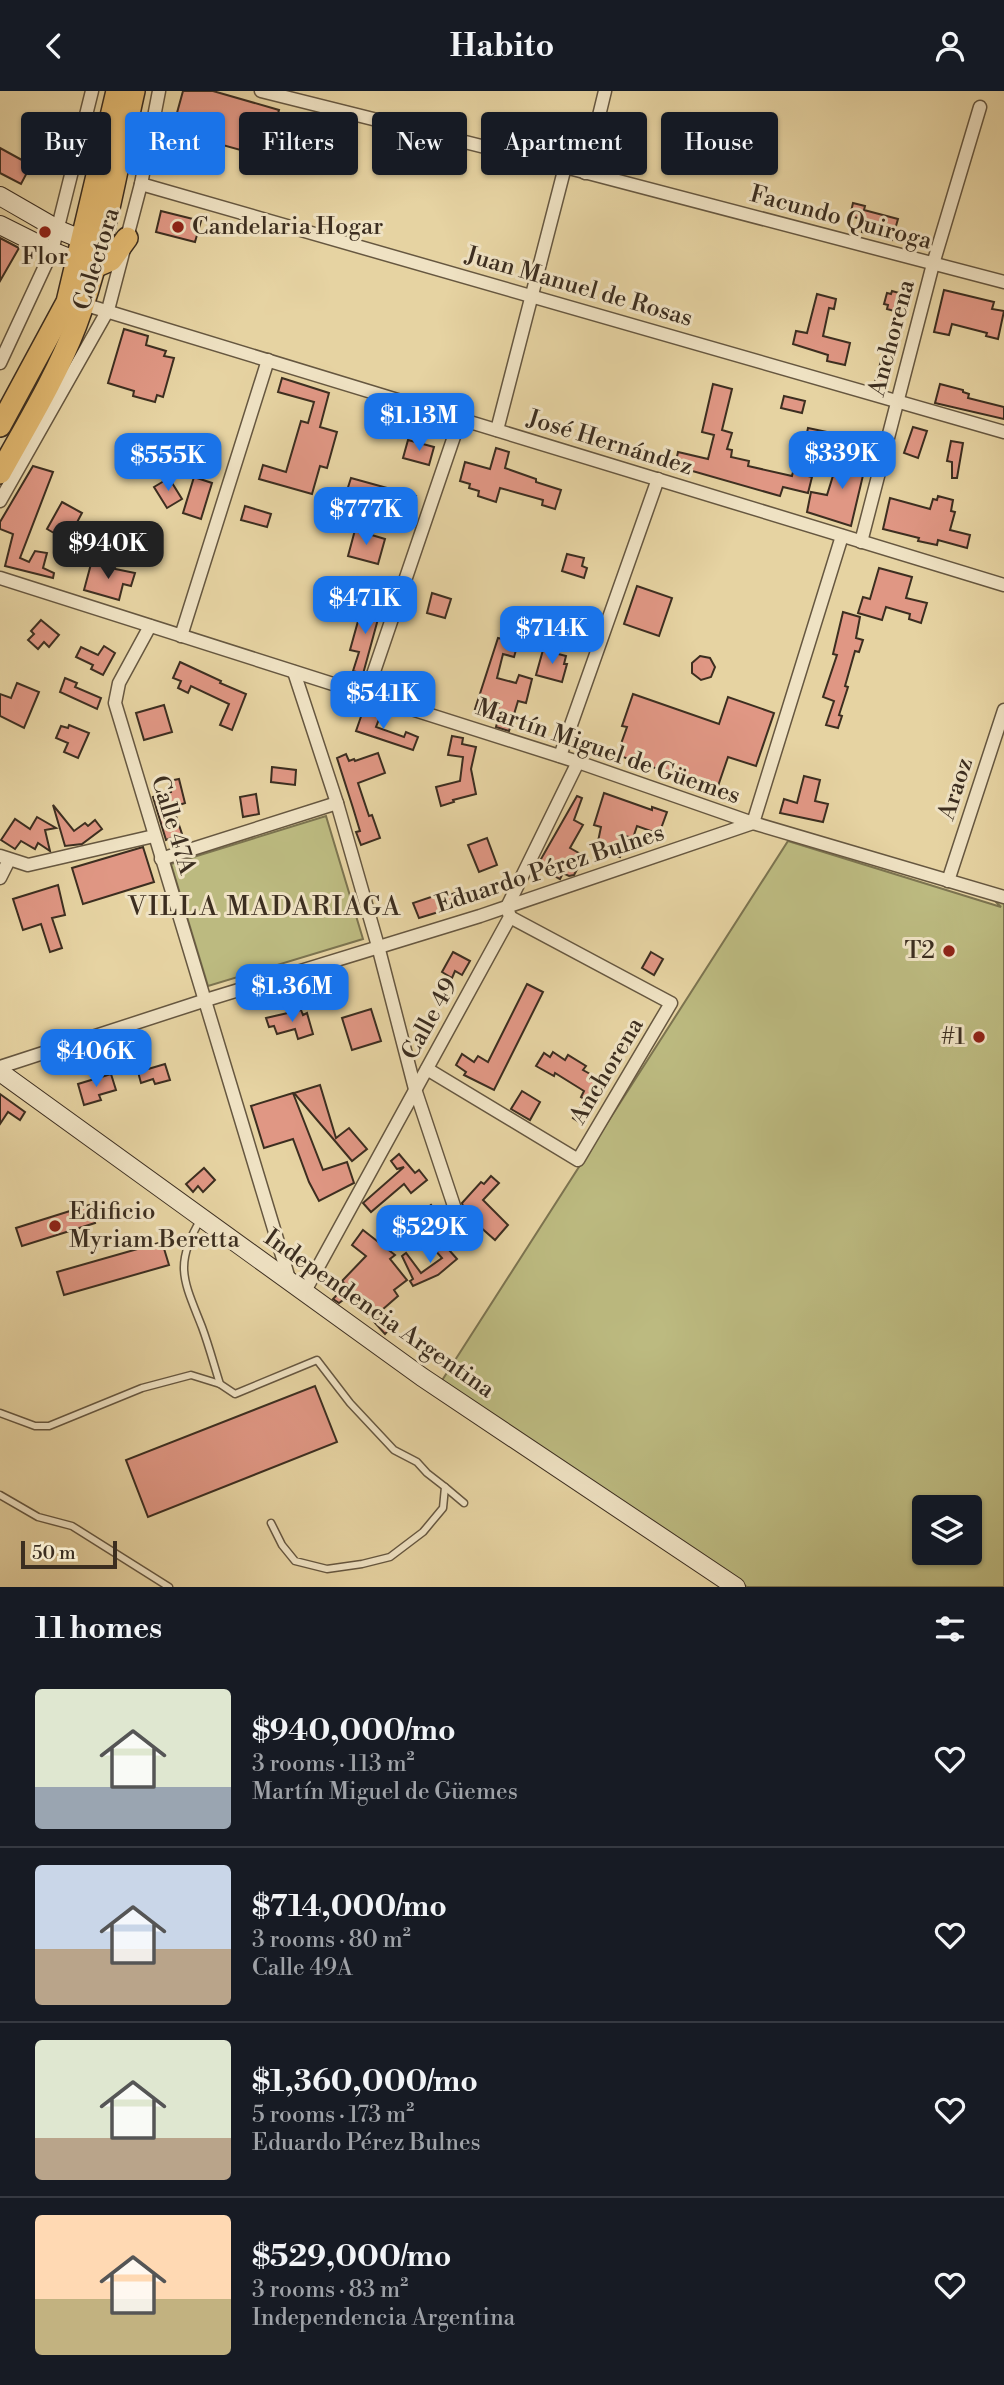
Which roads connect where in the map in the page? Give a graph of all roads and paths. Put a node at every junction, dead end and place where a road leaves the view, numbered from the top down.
1 (92, 91) edge
2 (117, 91) edge
3 (134, 91) edge
4 (159, 91) edge
5 (261, 91) edge
6 (605, 91) edge
7 (980, 107) dead end
8 (600, 112) edge
9 (481, 146) edge
10 (563, 175) edge
11 (593, 175) edge
12 (141, 184) junction
13 (0, 196) edge
14 (0, 225) edge
15 (58, 230) junction
16 (127, 239) junction
17 (90, 243) junction
18 (52, 251) junction
19 (84, 264) junction
20 (933, 264) junction
21 (1004, 282) edge
22 (532, 295) junction
23 (83, 304) junction
24 (107, 310) junction
25 (268, 359) junction
26 (0, 363) edge
27 (897, 401) junction
28 (460, 419) junction
29 (0, 426) edge
30 (497, 430) junction
31 (1004, 432) edge
32 (0, 473) edge
33 (658, 479) junction
34 (0, 501) edge
35 (842, 536) junction
36 (861, 541) junction
37 (0, 578) edge
38 (1004, 585) edge
39 (149, 626) junction
40 (181, 636) junction
41 (294, 672) junction
42 (366, 695) junction
43 (1004, 710) edge
44 (560, 756) junction
45 (578, 762) junction
46 (337, 803) junction
47 (753, 823) junction
48 (154, 836) junction
49 (4, 858) edge
50 (161, 859) junction
51 (0, 878) edge
52 (948, 881) junction
53 (1004, 897) edge
54 (509, 912) junction
55 (378, 946) junction
56 (205, 1000) junction
57 (427, 1069) junction
58 (0, 1070) edge
59 (415, 1089) junction
60 (201, 1219) junction
61 (458, 1221) dead end
62 (297, 1287) junction
63 (220, 1384) junction
64 (0, 1413) edge
65 (445, 1487) junction
66 (0, 1495) edge
67 (464, 1503) dead end
68 (271, 1523) dead end
69 (169, 1587) edge
70 (736, 1587) edge

1 - 15 street
2 - 17 highway
3 - 17 highway
4 - 12 street, Colectora
5 - 9 street, Facundo Quiroga
6 - 8 street
7 - 20 street, Anchorena
10 - 22 street
11 - 20 street, Facundo Quiroga
12 - 16 street, Colectora
12 - 22 street, Juan Manuel de Rosas
13 - 15 main road
14 - 18 main road
15 - 17 main road
15 - 18 street
16 - 19 highway
16 - 24 street, Colectora
17 - 19 highway
18 - 19 main road
18 - 26 street
19 - 23 highway
19 - 29 highway
20 - 21 street, Facundo Quiroga
20 - 27 street, Anchorena
22 - 27 street, Juan Manuel de Rosas
22 - 30 street
23 - 24 street, José Hernández
23 - 32 highway
24 - 25 street, José Hernández
24 - 34 street, Colectora
25 - 28 street, José Hernández
25 - 40 street
27 - 31 street, Juan Manuel de Rosas
27 - 36 street, Anchorena
28 - 30 street, José Hernández
28 - 42 street
30 - 33 street, José Hernández
33 - 35 street, José Hernández
33 - 44 street
35 - 36 street, José Hernández
35 - 47 street
36 - 38 street, José Hernández
37 - 39 street, Martín Miguel de Güemes
39 - 40 street, Martín Miguel de Güemes
39 - 48 street, Calle 47A
40 - 41 street, Martín Miguel de Güemes
41 - 42 street, Martín Miguel de Güemes
41 - 46 street
42 - 44 street, Martín Miguel de Güemes
43 - 52 street, Araoz
44 - 45 street, Martín Miguel de Güemes
45 - 47 street, Martín Miguel de Güemes
45 - 54 street, Calle 49
46 - 50 street
46 - 55 street
47 - 52 street, Martín Miguel de Güemes
47 - 54 street, Eduardo Pérez Bulnes
48 - 49 street
48 - 50 street, Calle 47A
49 - 51 street
50 - 56 street, Calle 47A
52 - 53 street, Martín Miguel de Güemes
54 - 55 street, Eduardo Pérez Bulnes
54 - 57 street, Calle 49
54 - 57 street, Anchorena
55 - 56 street, Eduardo Pérez Bulnes
55 - 59 street
56 - 58 street, Eduardo Pérez Bulnes
56 - 62 street, Calle 47A
57 - 59 street, Calle 49
58 - 60 main road, Independencia Argentina
59 - 61 street
59 - 62 street, Calle 49
60 - 62 main road, Independencia Argentina
60 - 63 lane
62 - 70 main road, Independencia Argentina
63 - 64 lane
63 - 65 lane
65 - 67 lane
65 - 68 lane
66 - 69 lane

